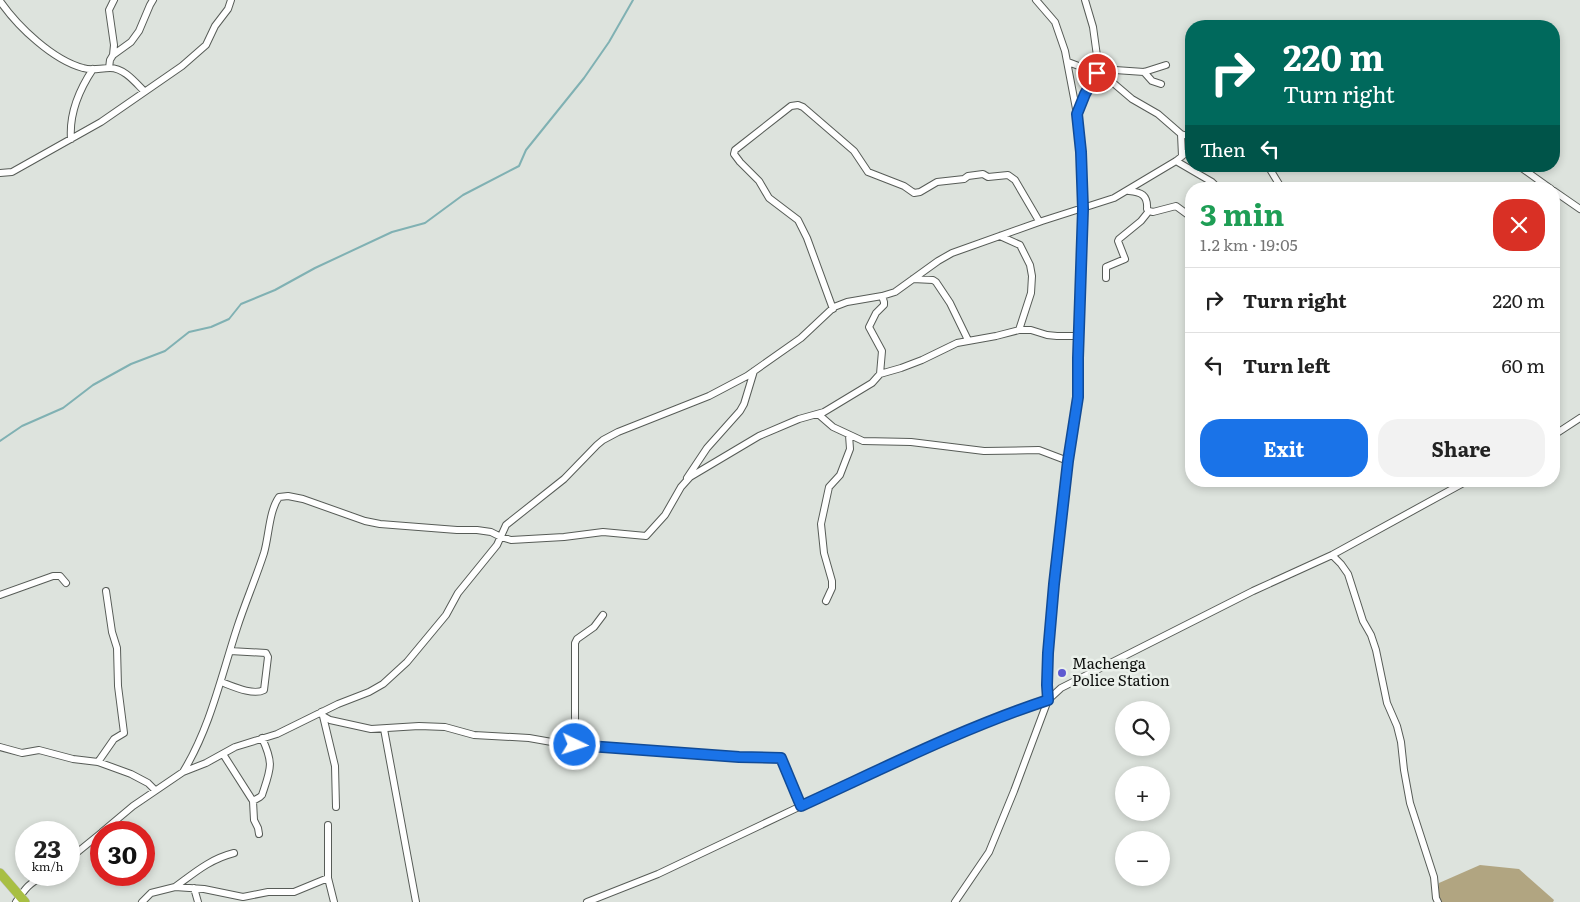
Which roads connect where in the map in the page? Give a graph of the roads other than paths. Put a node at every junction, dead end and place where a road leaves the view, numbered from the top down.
1 (114, 0) edge
2 (153, 0) edge
3 (231, 0) edge
4 (1036, 0) edge
5 (1085, 0) edge
6 (0, 1) edge
7 (113, 55) junction
8 (1068, 62) junction
9 (1166, 65) dead end
10 (108, 68) junction
11 (93, 70) junction
12 (1144, 72) junction
13 (1097, 73) junction
14 (1162, 84) dead end
15 (144, 91) junction
16 (1077, 114) junction
17 (1181, 134) junction
18 (1185, 135) edge
19 (71, 139) junction
20 (1185, 154) edge
21 (1182, 156) junction
22 (1176, 162) junction
23 (1185, 167) edge
24 (1194, 172) edge
25 (1527, 172) edge
26 (0, 173) edge
27 (1212, 182) edge
28 (1541, 182) edge
29 (1128, 191) junction
30 (1560, 195) edge
31 (1083, 209) junction
32 (1580, 209) edge
33 (1149, 212) junction
34 (1185, 213) edge
35 (1040, 222) junction
36 (1000, 236) junction
37 (1106, 278) dead end
38 (913, 279) junction
39 (882, 296) junction
40 (833, 309) junction
41 (1019, 330) junction
42 (1078, 336) junction
43 (968, 340) junction
44 (754, 371) junction
45 (880, 374) junction
46 (818, 414) junction
47 (1580, 418) edge
48 (1560, 430) edge
49 (849, 435) junction
50 (1068, 461) junction
51 (685, 482) junction
52 (1456, 487) edge
53 (500, 537) junction
54 (1332, 555) junction
55 (66, 583) dead end
56 (106, 591) dead end
57 (0, 595) edge
58 (826, 601) dead end
59 (603, 615) dead end
60 (230, 651) junction
61 (221, 682) junction
62 (1048, 700) junction
63 (322, 714) junction
64 (384, 729) junction
65 (262, 738) junction
66 (575, 745) junction
67 (0, 747) edge
68 (223, 754) junction
69 (98, 762) junction
70 (183, 772) junction
71 (155, 790) junction
72 (253, 801) junction
73 (801, 806) junction
74 (336, 807) dead end
75 (114, 821) edge
76 (328, 825) dead end
77 (259, 834) dead end
78 (90, 842) edge
79 (80, 850) edge
80 (234, 853) dead end
81 (0, 872) edge
82 (328, 878) junction
83 (27, 886) edge
84 (175, 887) junction
85 (194, 888) junction
86 (21, 900) edge
87 (142, 902) edge
88 (198, 902) edge
89 (334, 902) edge
90 (416, 902) edge
91 (587, 902) edge
92 (955, 902) edge
93 (1438, 902) edge

1 - 7 street
2 - 7 street
3 - 15 street
4 - 8 street
5 - 13 street
6 - 11 street
7 - 10 street
8 - 13 street
8 - 16 street
9 - 12 street
10 - 11 street
10 - 15 street
11 - 19 street
12 - 13 street
12 - 14 street
13 - 16 street
13 - 17 street
15 - 19 street
16 - 31 street
17 - 18 street
17 - 21 street
19 - 26 street
20 - 21 street
21 - 22 street
22 - 23 street
22 - 29 street
24 - 27 street
25 - 28 street
29 - 31 street
29 - 33 street
30 - 32 street
31 - 35 street
31 - 42 street
33 - 34 street
33 - 37 street
35 - 36 street
35 - 40 street
36 - 38 street
36 - 41 street
38 - 39 street
38 - 43 street
39 - 40 street
39 - 45 street
40 - 44 street
41 - 42 street
41 - 43 street
42 - 50 street
43 - 45 street
44 - 51 street
44 - 53 street
45 - 46 street
46 - 49 street
46 - 51 street
47 - 48 street
49 - 50 street
49 - 58 street
50 - 62 street
51 - 53 street
52 - 54 street
53 - 60 street
53 - 63 street
54 - 62 street
54 - 93 street
55 - 57 street
56 - 69 street
59 - 66 street
60 - 61 street
60 - 61 street
61 - 70 street
62 - 73 street
62 - 92 street
63 - 64 street
63 - 65 street
63 - 74 street
64 - 66 street
64 - 90 street
65 - 68 street
65 - 72 street
66 - 73 street
67 - 69 street
68 - 70 street
68 - 72 street
69 - 71 street
70 - 71 street
71 - 75 street
72 - 77 street
73 - 91 street
76 - 82 street
78 - 79 street
80 - 84 street
81 - 86 highway
82 - 85 street
82 - 89 street
83 - 86 street
84 - 85 street
84 - 87 street
85 - 88 street

